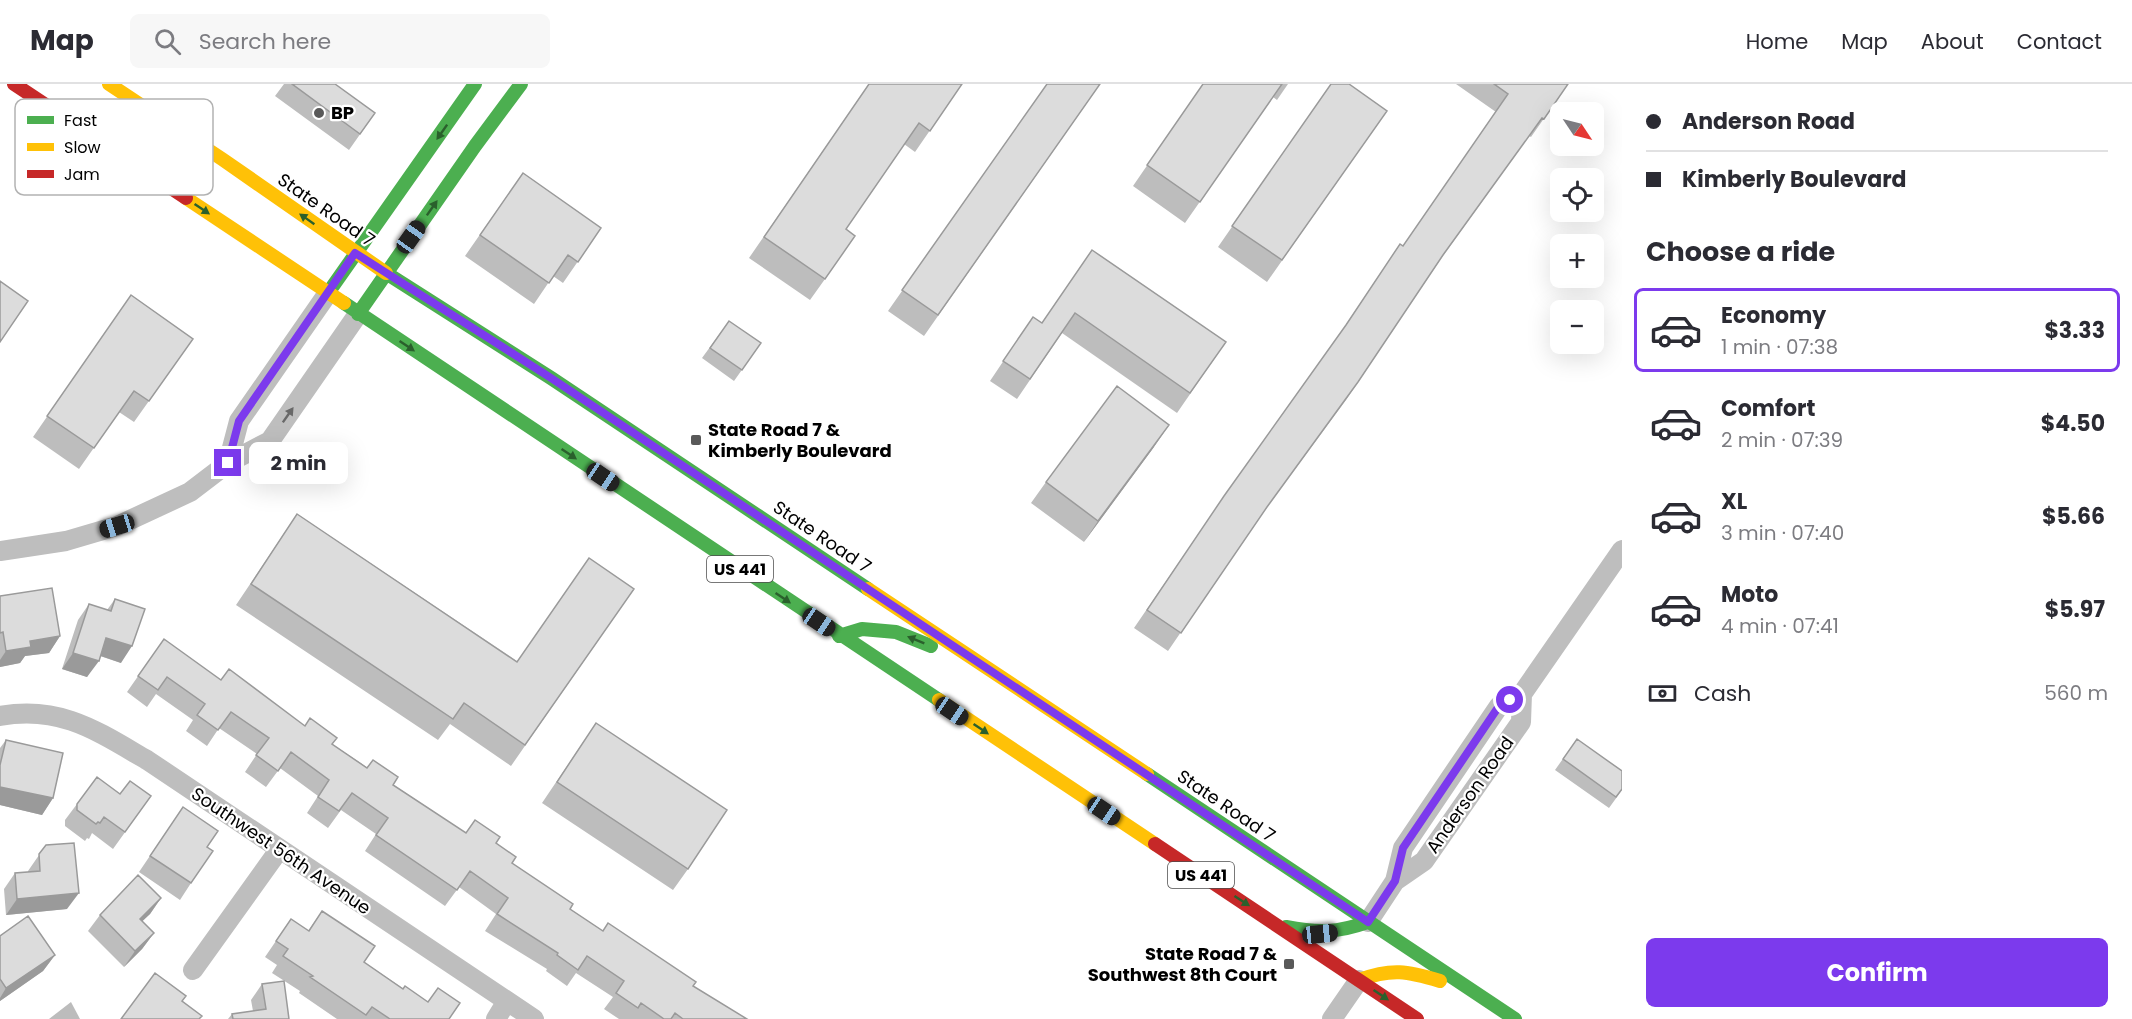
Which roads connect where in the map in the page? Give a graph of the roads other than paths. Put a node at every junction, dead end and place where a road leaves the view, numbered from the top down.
1 (14, 84) edge
2 (109, 84) edge
3 (475, 84) edge
4 (521, 84) edge
5 (37, 99) edge
6 (132, 99) edge
7 (213, 153) edge
8 (181, 195) edge
9 (355, 253) junction
10 (386, 273) junction
11 (328, 293) junction
12 (358, 314) junction
13 (228, 463) junction
14 (1622, 550) edge
15 (0, 551) edge
16 (839, 636) junction
17 (990, 670) junction
18 (1522, 694) junction
19 (8, 715) edge
20 (279, 850) junction
21 (1395, 881) junction
22 (1368, 922) junction
23 (1280, 926) junction
24 (193, 970) dead end
25 (1359, 980) junction
26 (1474, 992) junction
27 (507, 1001) junction
28 (496, 1019) edge
29 (534, 1019) edge
30 (1332, 1019) edge
31 (1417, 1019) edge
32 (1515, 1019) edge

1 -> 5 main road, US 441
6 -> 2 main road, State Road 7 / US 441
3 -> 9 main road
10 -> 4 main road
9 -> 7 main road, State Road 7 / US 441
8 -> 11 main road, US 441
9 - 10 main road, State Road 7 / US 441
9 - 11 main road
10 - 12 main road
10 - 17 main road, State Road 7 / US 441
11 - 12 main road, US 441
11 - 13 street
13 -> 12 street
12 -> 16 main road, US 441
13 - 15 street
14 - 18 street, Anderson Road
17 -> 16 main road
16 -> 23 main road, US 441
17 - 22 main road, State Road 7 / US 441
18 - 21 street, Anderson Road
18 - 21 street, Anderson Road
19 - 20 street, Southwest 56th Avenue
20 - 24 street
20 - 27 street, Southwest 56th Avenue
21 - 22 street, Anderson Road
22 - 23 main road
22 - 26 main road, State Road 7 / US 441
23 - 25 main road, US 441
25 - 26 main road
25 - 30 street
25 -> 31 main road, US 441
26 - 32 main road, State Road 7 / US 441
27 - 28 street
27 - 29 street, Southwest 56th Avenue

